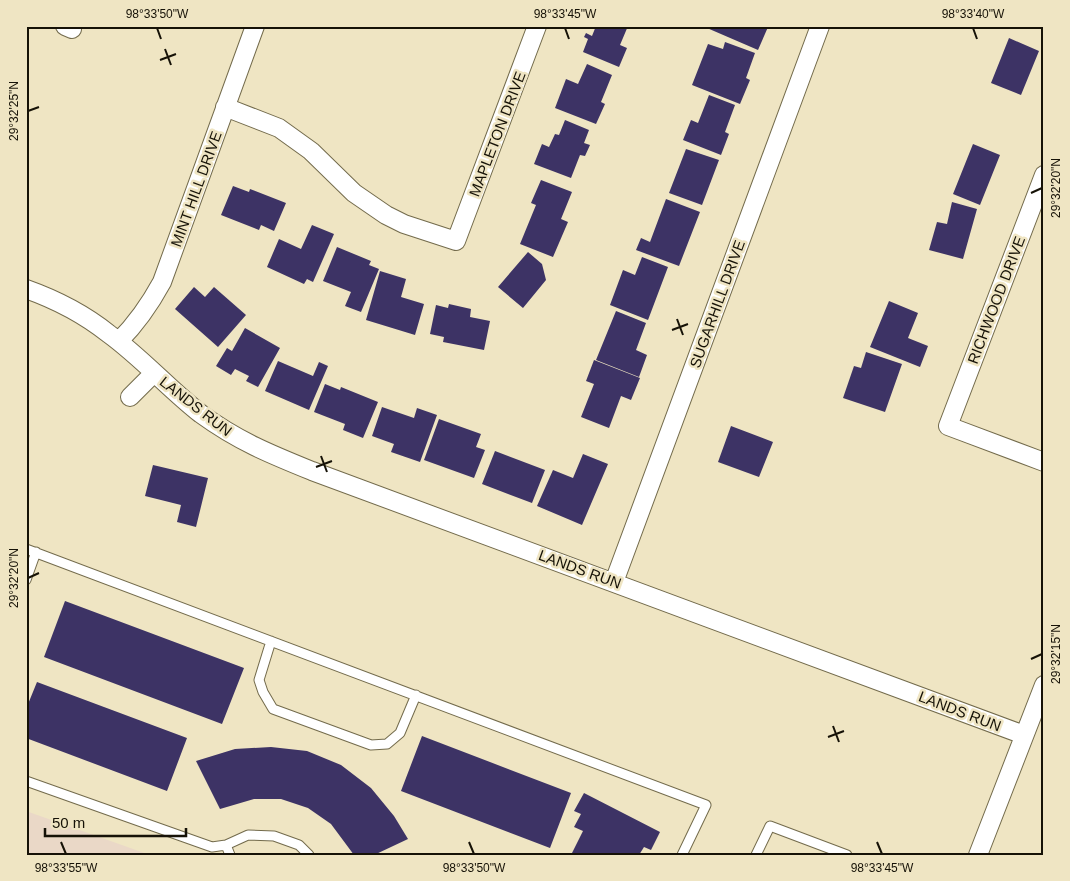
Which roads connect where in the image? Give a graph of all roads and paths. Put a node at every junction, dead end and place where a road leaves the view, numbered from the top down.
1 (256, 26) edge
2 (537, 26) edge
3 (820, 26) edge
4 (225, 107) junction
5 (1044, 175) edge
6 (26, 289) edge
7 (119, 342) junction
8 (154, 373) junction
9 (130, 397) dead end
10 (1044, 462) edge
11 (26, 549) edge
12 (36, 552) junction
13 (26, 580) edge
14 (614, 582) junction
15 (271, 641) junction
16 (1044, 685) edge
17 (416, 696) junction
18 (1024, 735) junction
19 (26, 780) edge
20 (226, 845) junction
21 (230, 855) edge
22 (309, 855) edge
23 (682, 855) edge
24 (756, 855) edge
25 (847, 855) edge
26 (978, 855) edge

1 - 4 street, MINT HILL DRIVE
2 - 4 street, MAPLETON DRIVE
3 - 14 street, SUGARHILL DRIVE
4 - 7 street, MINT HILL DRIVE
5 - 10 street, RICHWOOD DRIVE
6 - 7 street, LANDS RUN
7 - 8 street, LANDS RUN
8 - 9 street, LANDS RUN
8 - 14 street, LANDS RUN
11 - 12 lane
12 - 13 lane
12 - 15 lane
14 - 18 street, LANDS RUN
15 - 17 lane
15 - 17 lane
16 - 18 street
17 - 23 lane
18 - 26 street
19 - 20 lane
20 - 21 lane
20 - 22 lane
24 - 25 lane

